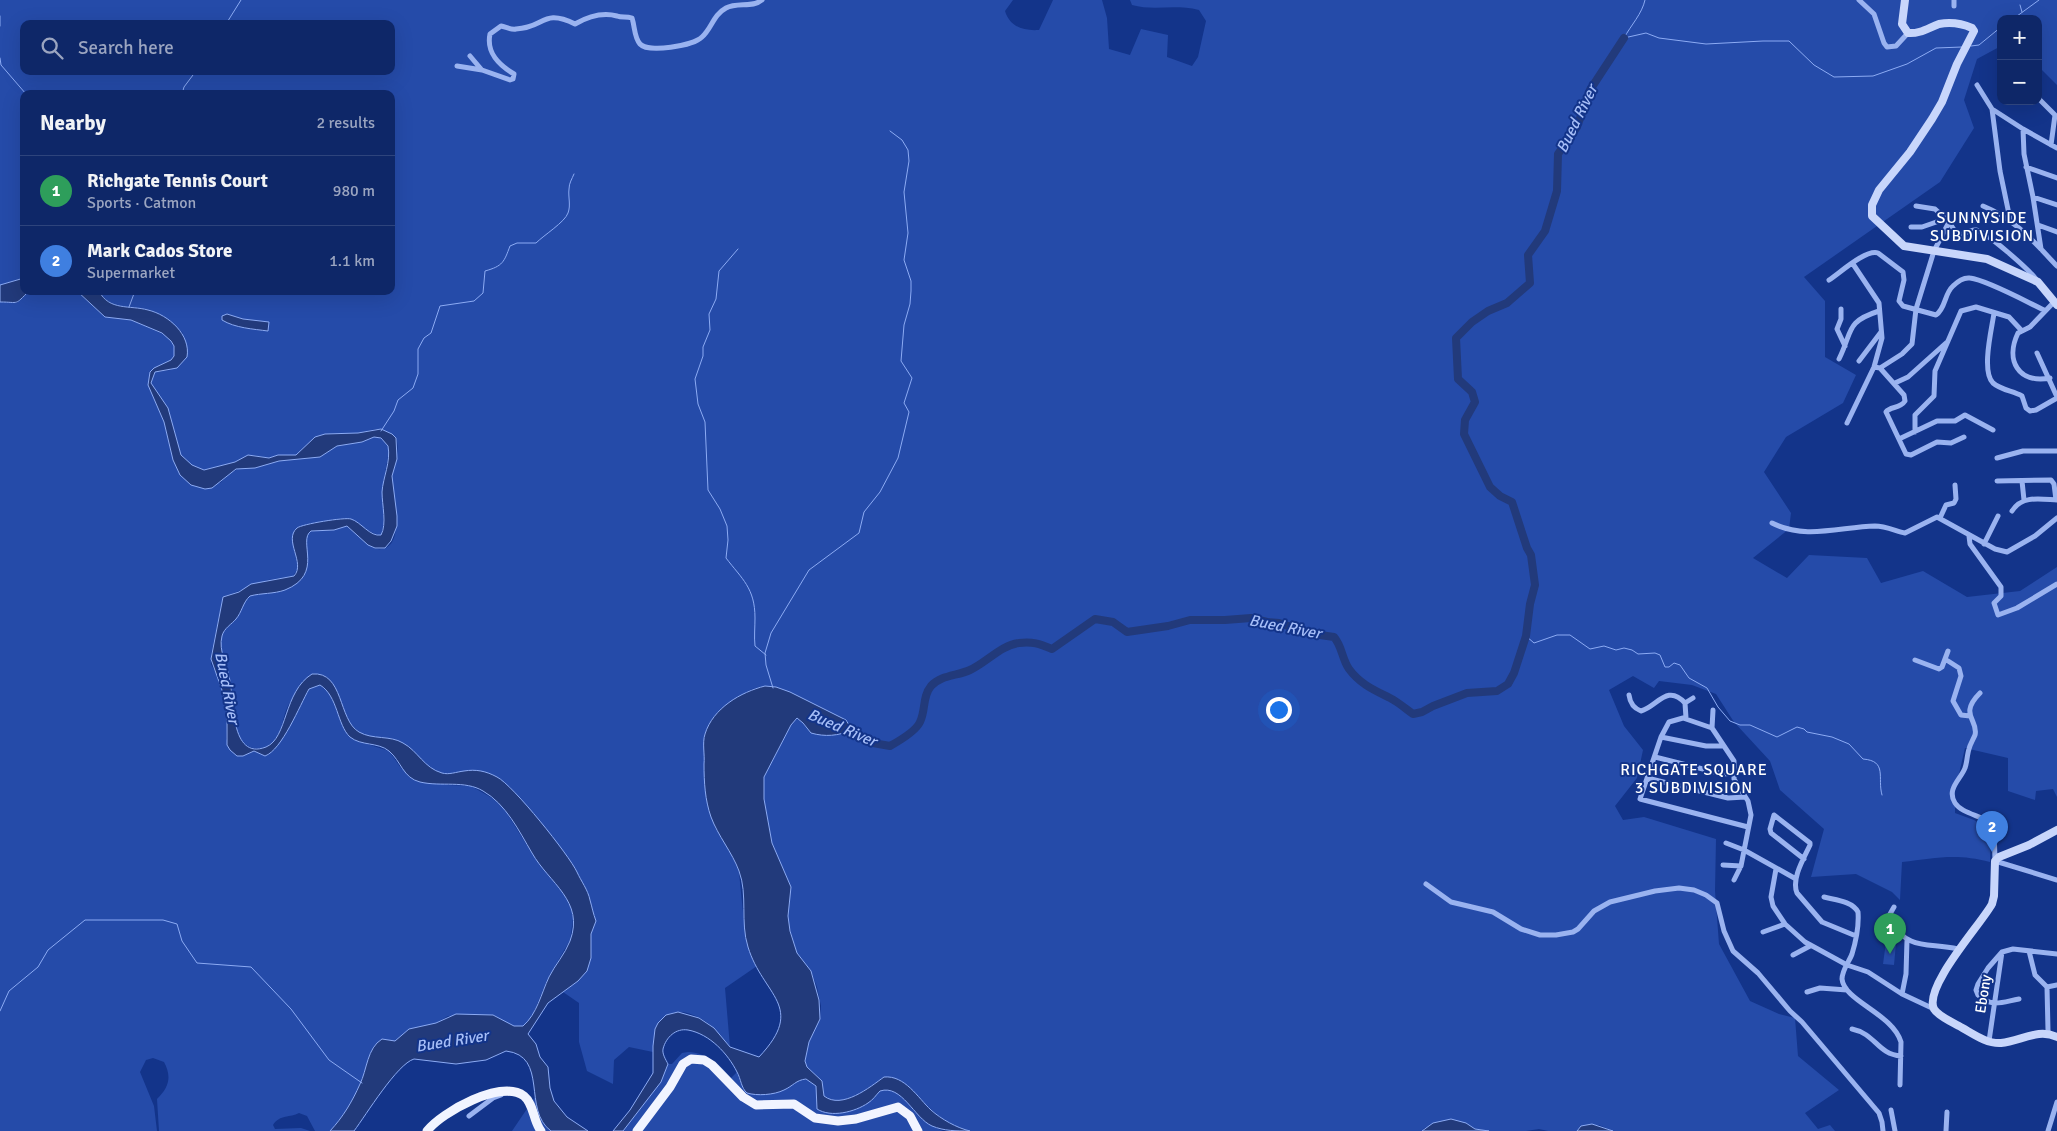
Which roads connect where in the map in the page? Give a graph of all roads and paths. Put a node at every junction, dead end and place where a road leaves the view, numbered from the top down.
1 (762, 0) edge
2 (1859, 0) edge
3 (1905, 0) edge
4 (1908, 33) junction
5 (470, 56) dead end
6 (457, 66) dead end
7 (482, 70) junction
8 (1977, 85) dead end
9 (2042, 102) edge
10 (1992, 109) junction
11 (2023, 130) junction
12 (2050, 145) junction
13 (2057, 148) edge
14 (2026, 167) junction
15 (2057, 178) edge
16 (2033, 198) junction
17 (2057, 205) edge
18 (1916, 206) dead end
19 (1983, 206) dead end
20 (2010, 219) junction
21 (1947, 220) junction
22 (2038, 225) junction
23 (1911, 227) dead end
24 (2057, 232) edge
25 (2040, 249) junction
26 (1934, 251) junction
27 (1853, 264) junction
28 (2057, 266) edge
29 (1829, 280) dead end
30 (2038, 282) junction
31 (2056, 303) edge
32 (1841, 309) dead end
33 (1916, 310) junction
34 (2044, 310) junction
35 (1879, 311) junction
36 (1994, 313) junction
37 (2022, 331) junction
38 (1881, 332) junction
39 (1948, 341) junction
40 (1845, 346) junction
41 (2038, 353) dead end
42 (1839, 359) dead end
43 (1859, 362) dead end
44 (1877, 367) junction
45 (2050, 378) junction
46 (1895, 383) junction
47 (2057, 397) edge
48 (1847, 423) dead end
49 (1994, 430) dead end
50 (1915, 432) junction
51 (1964, 437) dead end
52 (1899, 439) junction
53 (2057, 451) edge
54 (1997, 458) dead end
55 (1997, 481) dead end
56 (2022, 481) junction
57 (1955, 485) dead end
58 (2024, 500) junction
59 (2057, 500) edge
60 (2012, 511) dead end
61 (1998, 516) dead end
62 (1940, 518) junction
63 (2057, 518) edge
64 (1772, 523) dead end
65 (1969, 536) junction
66 (1983, 543) junction
67 (1975, 551) junction
68 (2057, 584) edge
69 (1948, 651) dead end
70 (1945, 659) junction
71 (1915, 660) dead end
72 (1980, 693) dead end
73 (1629, 695) dead end
74 (1693, 698) dead end
75 (1685, 703) junction
76 (1713, 710) dead end
77 (1970, 716) junction
78 (1686, 718) junction
79 (1712, 728) junction
80 (1661, 737) junction
81 (1724, 746) junction
82 (1655, 757) junction
83 (1735, 773) junction
84 (1647, 778) junction
85 (1745, 797) junction
86 (1748, 827) junction
87 (2057, 830) edge
88 (1726, 844) dead end
89 (1744, 850) junction
90 (1804, 859) junction
91 (1996, 861) junction
92 (1723, 865) dead end
93 (1741, 866) junction
94 (1776, 868) junction
95 (1796, 879) junction
96 (1734, 880) dead end
97 (2057, 880) edge
98 (1426, 884) dead end
99 (1824, 897) dead end
100 (1894, 907) dead end
101 (1785, 924) junction
102 (1763, 932) dead end
103 (1856, 936) junction
104 (1907, 940) junction
105 (1810, 946) junction
106 (1958, 949) junction
107 (2029, 951) junction
108 (2002, 952) junction
109 (1793, 954) dead end
110 (2057, 954) edge
111 (1847, 965) junction
112 (2057, 985) edge
113 (2047, 987) junction
114 (1847, 990) junction
115 (1807, 992) dead end
116 (1902, 994) junction
117 (2019, 999) dead end
118 (1995, 1003) junction
119 (1934, 1009) junction
120 (1852, 1029) dead end
121 (2046, 1034) junction
122 (2057, 1037) edge
123 (1989, 1041) junction
124 (1901, 1056) junction
125 (1900, 1085) dead end
126 (511, 1091) junction
127 (2057, 1102) edge
128 (1891, 1110) dead end
129 (1947, 1112) dead end
130 (469, 1116) dead end
131 (2055, 1116) edge
132 (426, 1131) edge
133 (540, 1131) edge
134 (637, 1131) edge
135 (918, 1131) edge
136 (1883, 1131) edge
137 (1895, 1131) edge
138 (1946, 1131) edge
139 (2048, 1131) edge

1 - 7 street
2 - 4 street
3 - 4 main road
4 - 26 main road
5 - 7 street
6 - 7 street
8 - 10 street
9 - 12 street
10 - 11 street
10 - 20 street
11 - 12 street
11 - 14 street
12 - 13 street
14 - 15 street
14 - 16 street
16 - 17 street
16 - 22 street
18 - 21 street
19 - 20 street
20 - 25 street
21 - 23 street
21 - 26 street
21 - 30 street
22 - 24 street
22 - 25 street
25 - 28 street
26 - 30 main road
26 - 33 street
27 - 29 street
27 - 33 street
27 - 35 street
30 - 31 main road
31 - 34 street
32 - 40 street
33 - 34 street
33 - 44 street
34 - 37 street
35 - 38 street
35 - 40 street
36 - 37 street
36 - 39 street
36 - 47 street
37 - 45 street
38 - 43 street
38 - 44 street
39 - 46 street
39 - 50 street
40 - 42 street
41 - 45 street
44 - 46 street
44 - 48 street
45 - 47 street
46 - 52 street
49 - 50 street
50 - 52 street
51 - 52 street
53 - 54 street
55 - 56 street
56 - 58 street
56 - 59 street
57 - 62 street
58 - 59 street
58 - 60 street
61 - 66 street
62 - 64 street
62 - 65 street
63 - 66 street
65 - 66 street
65 - 67 street
66 - 67 street
67 - 68 street
69 - 70 street
70 - 71 street
70 - 77 street
72 - 77 street
73 - 75 street
74 - 75 street
75 - 78 street
76 - 79 street
77 - 91 street
78 - 79 street
78 - 80 street
79 - 81 street
80 - 81 street
80 - 82 street
81 - 83 street
82 - 83 street
82 - 84 street
83 - 85 street
84 - 85 street
84 - 86 street
85 - 86 street
86 - 89 street
87 - 91 main road
88 - 89 street
89 - 93 street
89 - 94 street
90 - 90 street
90 - 95 street
91 - 97 street
91 - 106 main road
92 - 93 street
93 - 96 street
94 - 95 street
94 - 101 street
95 - 103 street
98 - 136 street
99 - 103 street
100 - 104 street
101 - 102 street
101 - 105 street
103 - 111 street
104 - 106 street
104 - 116 street
105 - 109 street
105 - 111 street
106 - 119 main road
107 - 108 street
107 - 110 street
107 - 113 street
108 - 118 street, Ebony
108 - 118 street
111 - 114 street
111 - 116 street
112 - 113 street
113 - 121 street
114 - 115 street
114 - 124 street
116 - 119 street
117 - 118 street
118 - 123 street, Ebony
119 - 123 main road
120 - 124 street
121 - 122 main road
121 - 123 main road
124 - 125 street
126 - 130 street
126 - 132 highway
126 - 133 highway
127 - 131 street
128 - 137 street
129 - 138 street
131 - 139 street
134 - 135 highway

